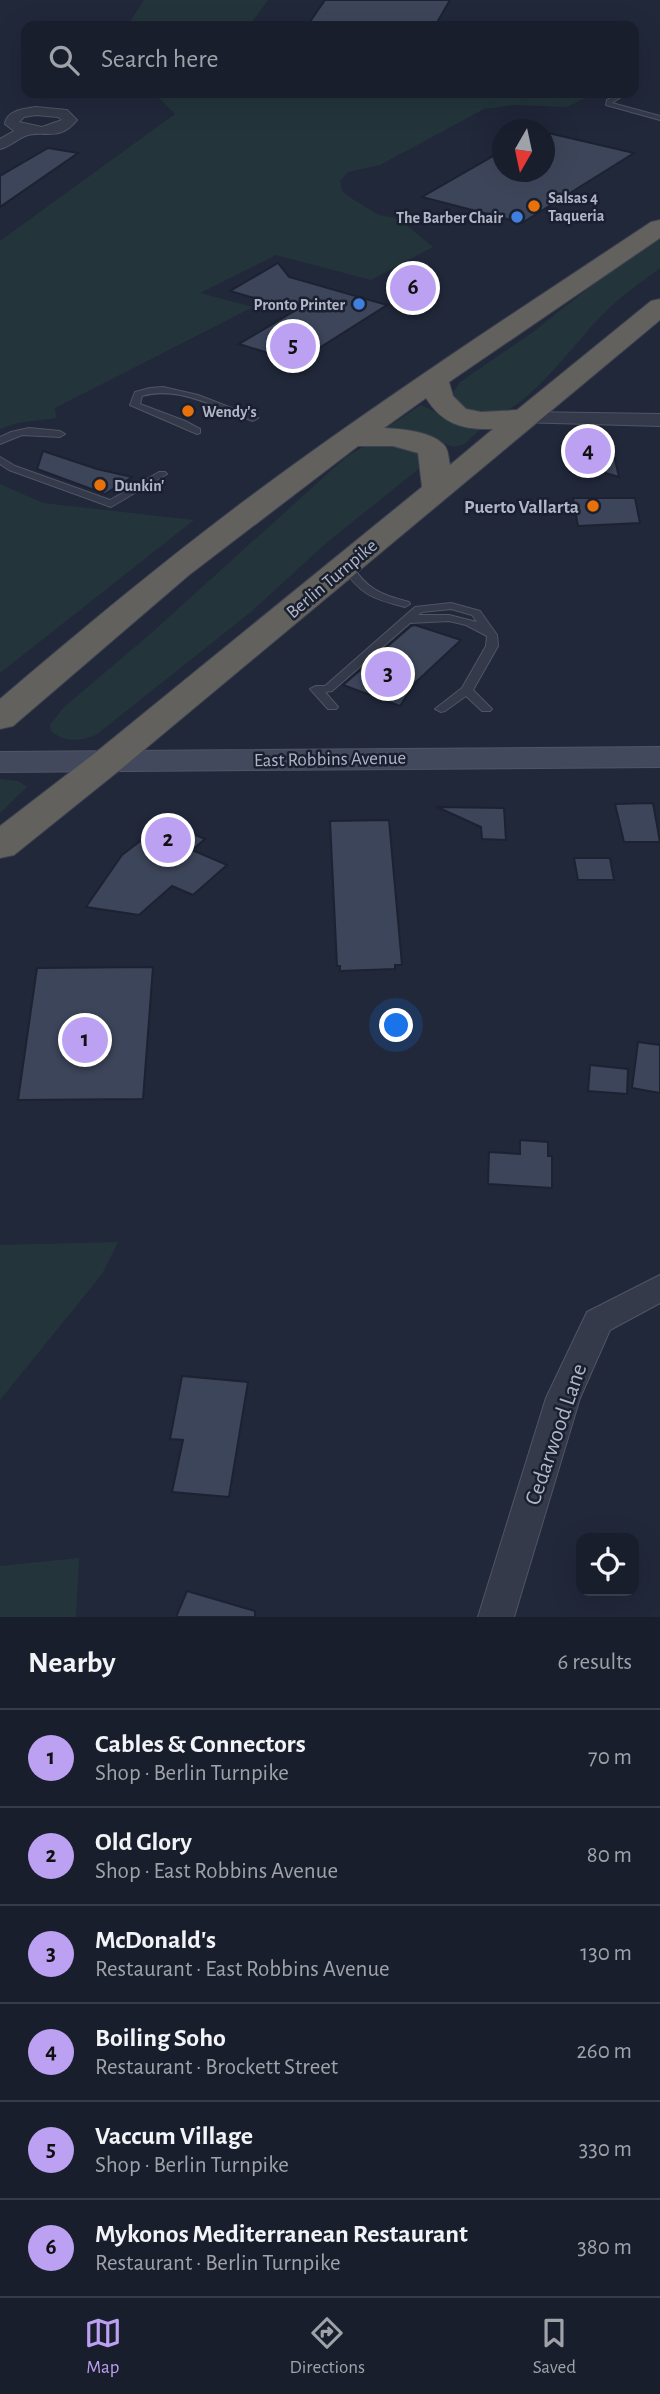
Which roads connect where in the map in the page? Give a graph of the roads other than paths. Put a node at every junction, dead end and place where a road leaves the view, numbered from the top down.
1 (615, 98) edge
2 (660, 118) edge
3 (26, 130) dead end
4 (0, 145) edge
5 (660, 227) edge
6 (660, 307) edge
7 (434, 380) junction
8 (253, 418) dead end
9 (525, 418) junction
10 (660, 420) edge
11 (197, 431) dead end
12 (60, 434) dead end
13 (351, 438) junction
14 (0, 441) edge
15 (0, 460) edge
16 (162, 474) dead end
17 (438, 489) junction
18 (346, 565) junction
19 (405, 604) dead end
20 (467, 690) junction
21 (331, 707) dead end
22 (441, 709) dead end
23 (486, 709) dead end
24 (0, 718) edge
25 (660, 757) edge
26 (108, 761) junction
27 (0, 762) edge
28 (0, 846) edge
29 (660, 1288) edge
30 (496, 1617) edge

1 - 2 lane
3 - 4 street
5 - 7 highway
6 - 9 highway, Berlin Turnpike
7 - 9 highway
7 - 13 highway
8 - 11 lane
9 - 10 street
9 - 17 highway, Berlin Turnpike
12 - 14 lane
13 - 17 highway
13 - 24 highway
15 - 16 lane
17 - 18 highway, Berlin Turnpike
18 - 19 lane
18 - 26 highway, Berlin Turnpike
20 - 21 lane
20 - 22 lane
20 - 23 lane
25 - 26 main road, East Robbins Avenue
26 - 27 main road, East Robbins Avenue
26 - 28 highway, Berlin Turnpike
29 - 30 street, Cedarwood Lane

